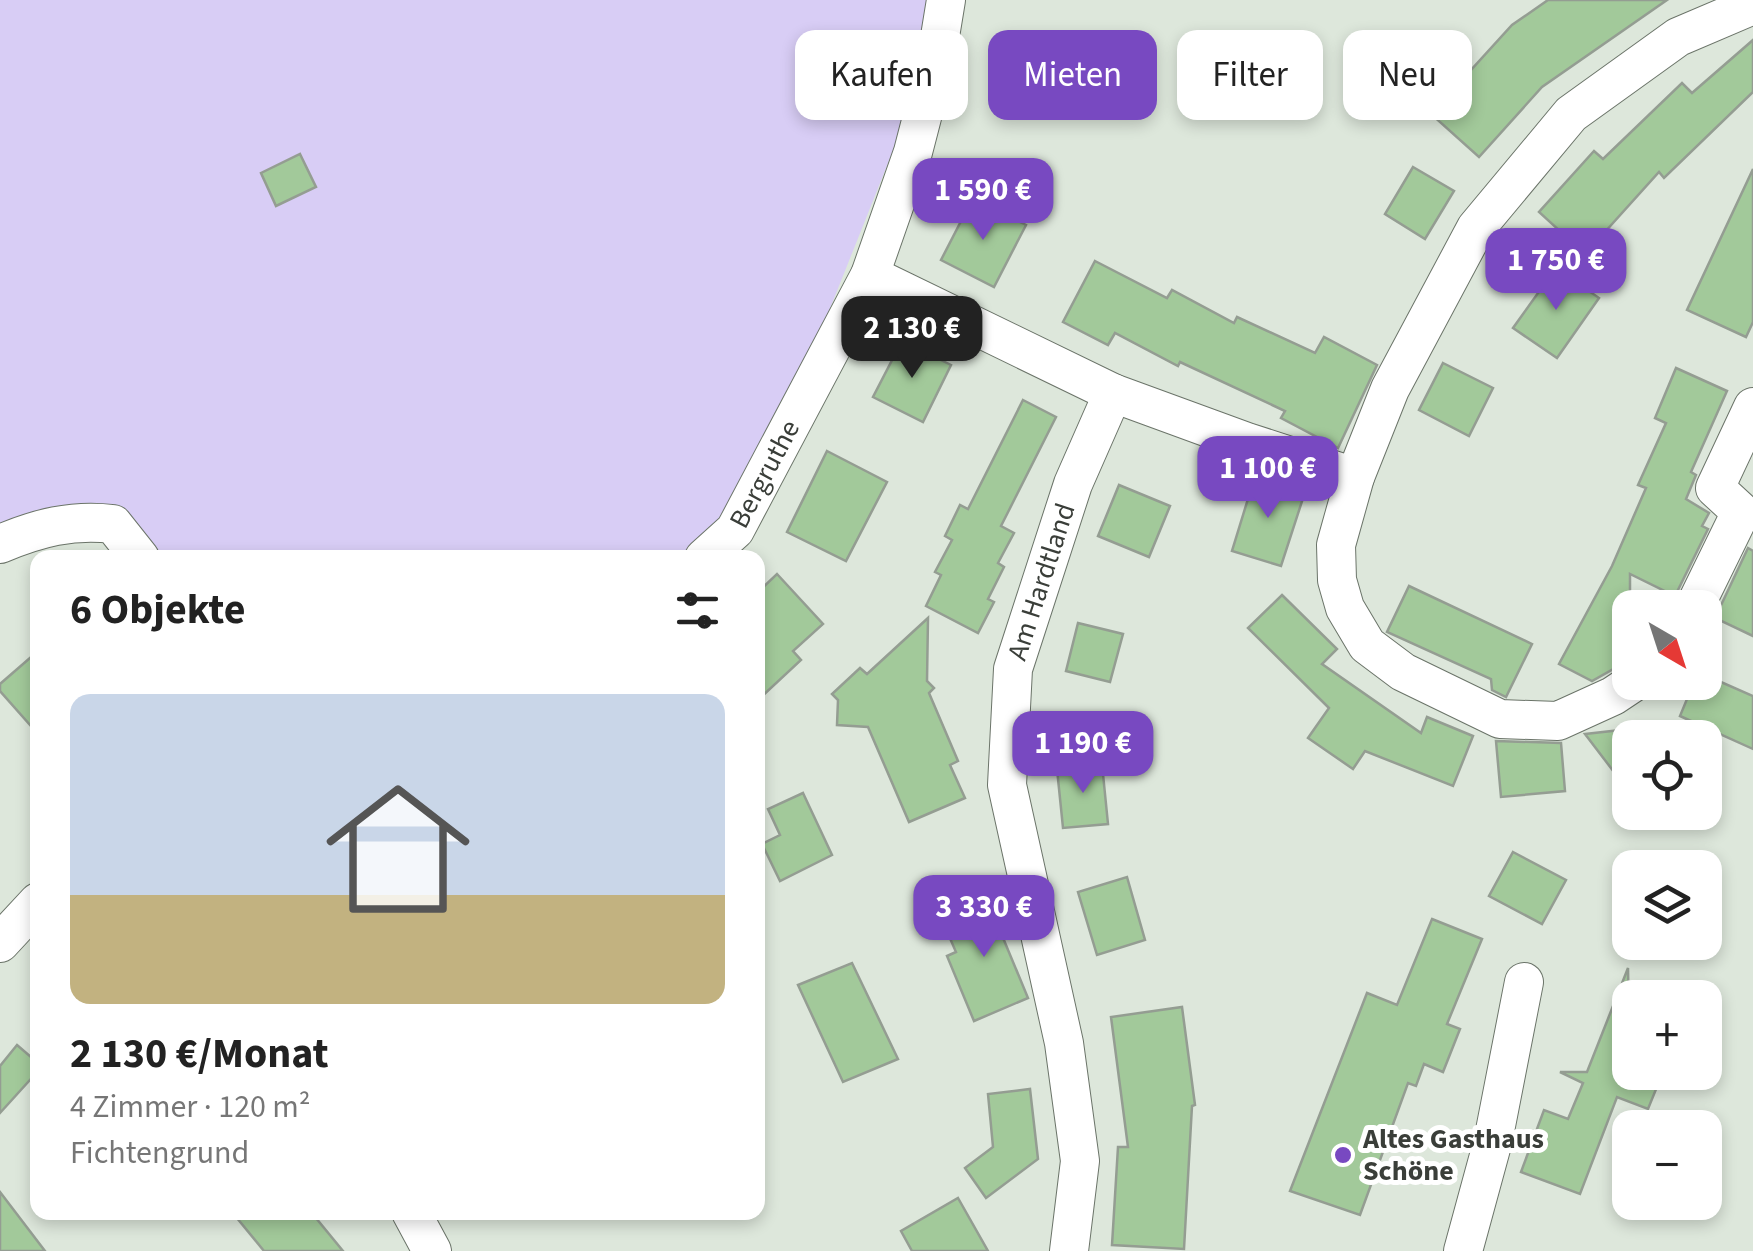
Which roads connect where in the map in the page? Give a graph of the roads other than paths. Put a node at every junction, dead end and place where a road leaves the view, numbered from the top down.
1 (946, 0) edge
2 (1753, 5) edge
3 (870, 276) junction
4 (1113, 393) junction
5 (1753, 406) edge
6 (1354, 477) junction
7 (1747, 514) edge
8 (0, 544) edge
9 (134, 550) edge
10 (713, 550) edge
11 (1704, 590) edge
12 (1612, 696) edge
13 (30, 911) edge
14 (0, 943) edge
15 (1524, 982) dead end
16 (415, 1220) edge
17 (432, 1251) edge
18 (1069, 1251) edge
19 (1463, 1251) edge

1 - 3 street, Bergruthe
2 - 6 street
3 - 4 street
3 - 10 street, Bergruthe
4 - 6 street
4 - 18 street, Am Hardtland
5 - 7 street
6 - 12 street
7 - 11 street
8 - 9 street
13 - 14 street
15 - 19 street
16 - 17 street

